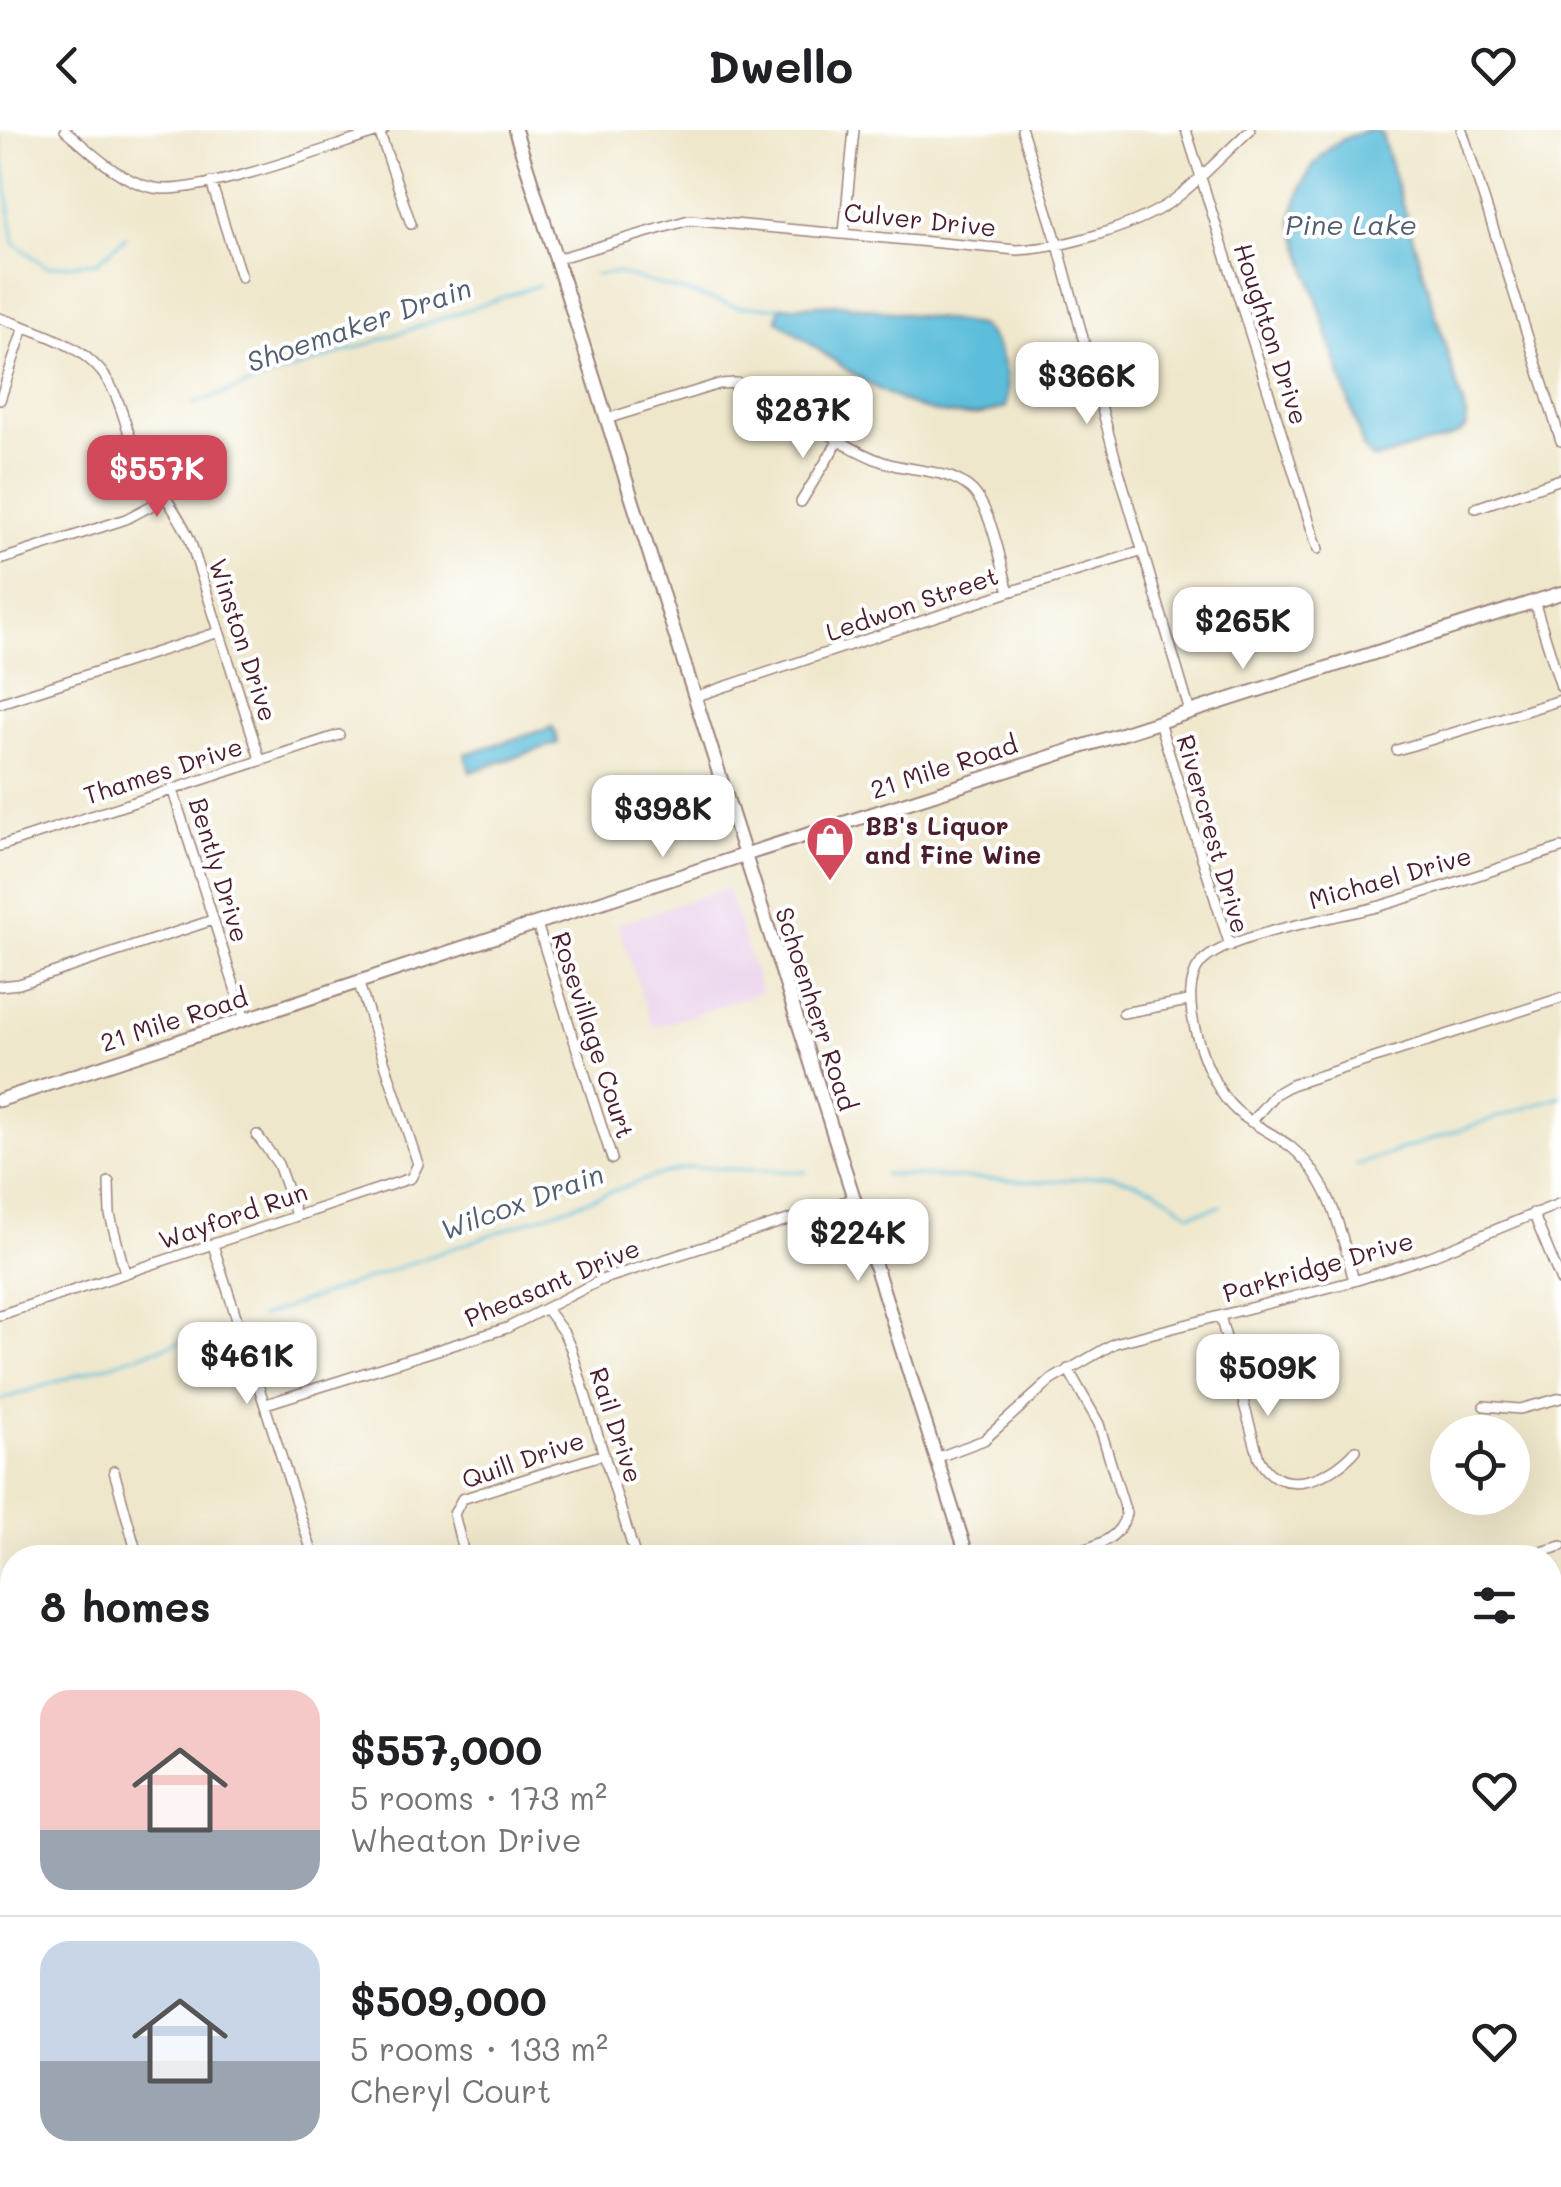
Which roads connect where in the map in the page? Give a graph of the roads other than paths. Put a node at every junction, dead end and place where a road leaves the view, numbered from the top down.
1 (66, 130) edge
2 (515, 130) edge
3 (854, 130) edge
4 (1022, 130) edge
5 (1186, 130) edge
6 (1250, 130) edge
7 (1462, 130) edge
8 (381, 131) edge
9 (1200, 176) junction
10 (211, 182) junction
11 (412, 224) dead end
12 (844, 233) junction
13 (1058, 245) junction
14 (556, 258) junction
15 (240, 277) dead end
16 (0, 318) edge
17 (24, 328) junction
18 (0, 400) edge
19 (606, 419) junction
20 (839, 440) junction
21 (1561, 441) edge
22 (1561, 479) edge
23 (166, 498) junction
24 (801, 502) dead end
25 (1476, 508) dead end
26 (1318, 549) dead end
27 (1143, 551) junction
28 (0, 560) edge
29 (1009, 592) junction
30 (1561, 593) edge
31 (1534, 602) junction
32 (219, 632) junction
33 (1561, 687) edge
34 (694, 697) junction
35 (1561, 700) edge
36 (0, 703) edge
37 (1190, 712) junction
38 (1159, 722) junction
39 (339, 735) dead end
40 (1397, 750) dead end
41 (260, 759) junction
42 (172, 788) junction
43 (0, 846) edge
44 (1561, 848) edge
45 (744, 855) junction
46 (213, 920) junction
47 (537, 924) junction
48 (1230, 946) junction
49 (359, 984) junction
50 (0, 986) edge
51 (1561, 998) edge
52 (1188, 1002) junction
53 (1123, 1014) dead end
54 (245, 1020) junction
55 (0, 1100) edge
56 (1251, 1122) junction
57 (257, 1135) dead end
58 (612, 1159) dead end
59 (109, 1182) dead end
60 (853, 1199) junction
61 (1561, 1204) edge
62 (1533, 1213) junction
63 (296, 1215) junction
64 (213, 1245) junction
65 (125, 1273) junction
66 (1354, 1282) junction
67 (1561, 1282) edge
68 (547, 1310) junction
69 (0, 1316) edge
70 (1220, 1316) junction
71 (1068, 1369) junction
72 (1561, 1398) edge
73 (266, 1404) junction
74 (1484, 1406) dead end
75 (1356, 1450) dead end
76 (604, 1454) junction
77 (936, 1458) junction
78 (114, 1471) dead end
79 (134, 1545) edge
80 (310, 1545) edge
81 (461, 1545) edge
82 (632, 1545) edge
83 (964, 1545) edge
84 (1094, 1545) edge

1 - 10 street
2 - 14 street, Schoenherr Road
3 - 12 street
4 - 13 street
5 - 9 street, Houghton Drive
6 - 9 street, Culver Drive
7 - 21 street
8 - 10 street
8 - 11 street
9 - 13 street, Culver Drive
9 - 26 street, Houghton Drive
10 - 15 street
12 - 13 street, Culver Drive
12 - 14 street, Culver Drive
13 - 27 street
14 - 19 street, Schoenherr Road
16 - 17 street, Winston Drive
17 - 18 street
17 - 23 street, Winston Drive
19 - 20 street
19 - 34 street, Schoenherr Road
20 - 24 street
20 - 29 street
22 - 25 street
23 - 28 street
23 - 32 street, Winston Drive
27 - 29 street, Ledwon Street
27 - 37 street
29 - 34 street, Ledwon Street
30 - 31 street, 21 Mile Road
31 - 33 street
31 - 37 street, 21 Mile Road
32 - 36 street
32 - 41 street, Winston Drive
34 - 45 street, Schoenherr Road
35 - 40 street
37 - 38 street, 21 Mile Road
38 - 45 street, 21 Mile Road
38 - 48 street, Rivercrest Drive
39 - 41 street, Thames Drive
41 - 42 street, Thames Drive
42 - 43 street, Thames Drive
42 - 46 street, Bently Drive
44 - 48 street, Michael Drive
45 - 47 street, 21 Mile Road
45 - 60 street, Schoenherr Road
46 - 50 street
46 - 54 street, Bently Drive
47 - 49 street, 21 Mile Road
47 - 58 street, Rosevillage Court
48 - 52 street, Rivercrest Drive
49 - 54 street, 21 Mile Road
49 - 63 street, Wayford Run
51 - 56 street
52 - 53 street
52 - 56 street
54 - 55 street, 21 Mile Road
56 - 66 street
57 - 63 street
59 - 65 street
60 - 68 street, Pheasant Drive
60 - 77 street, Schoenherr Road
61 - 62 street, Parkridge Drive
62 - 66 street, Parkridge Drive
62 - 67 street
63 - 64 street, Wayford Run
64 - 65 street, Wayford Run
64 - 73 street
65 - 69 street, Wayford Run
66 - 70 street, Parkridge Drive
68 - 73 street, Pheasant Drive
68 - 76 street, Rail Drive
70 - 71 street, Parkridge Drive
70 - 75 street
71 - 77 street, Parkridge Drive
71 - 84 street
72 - 74 street
73 - 80 street
76 - 81 street, Quill Drive
76 - 82 street, Rail Drive
77 - 83 street, Schoenherr Road
78 - 79 street

